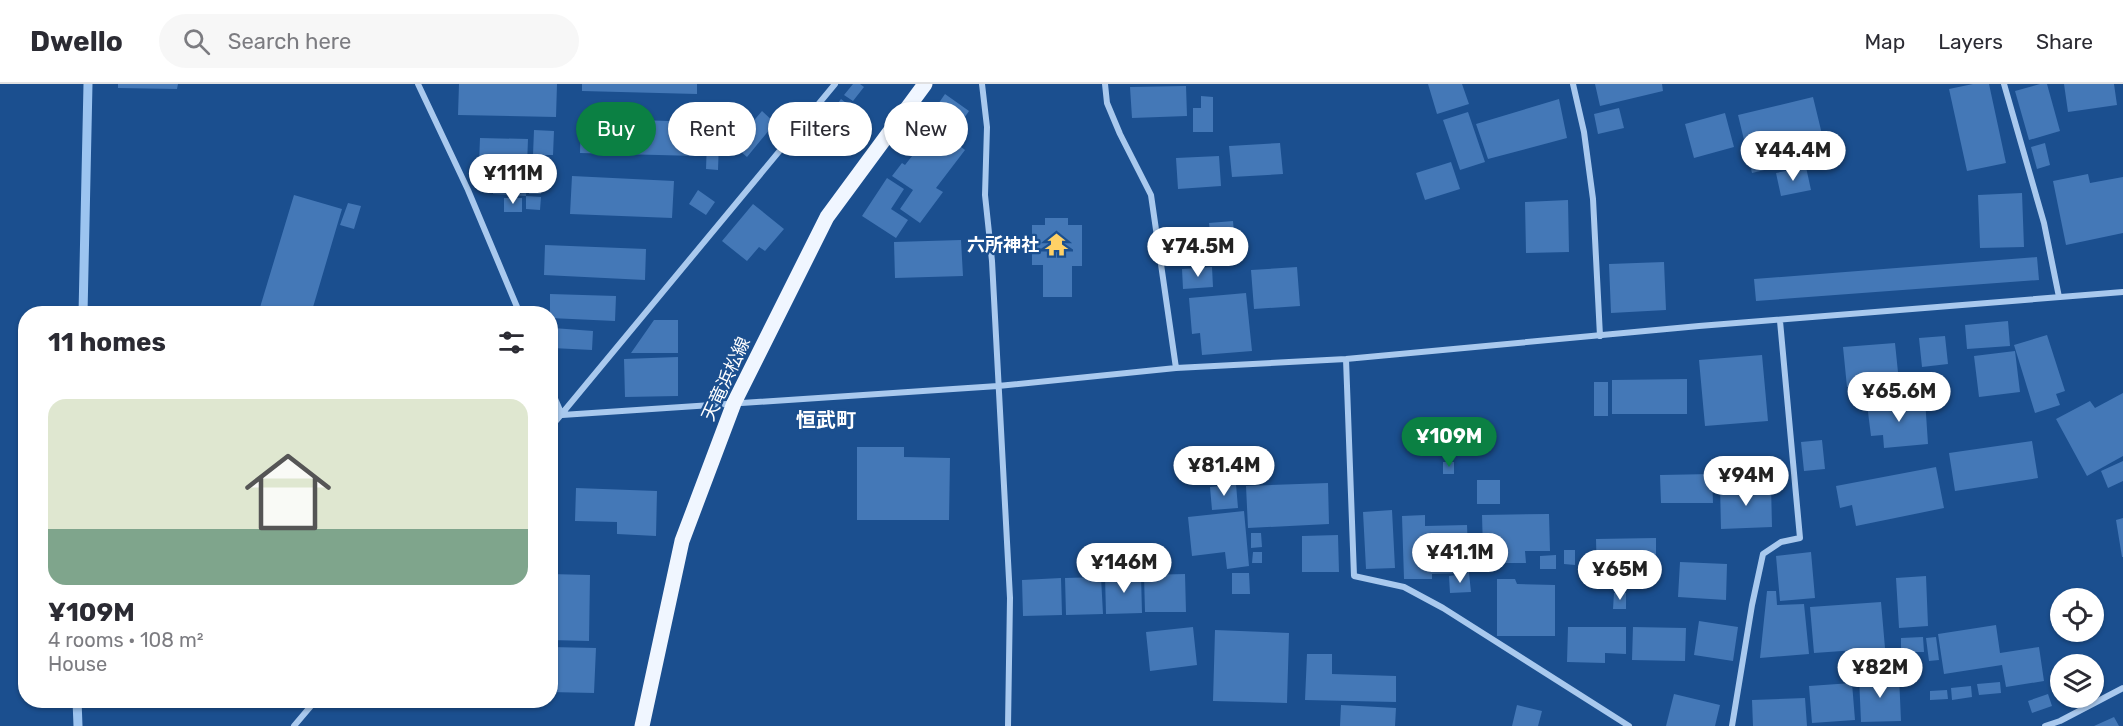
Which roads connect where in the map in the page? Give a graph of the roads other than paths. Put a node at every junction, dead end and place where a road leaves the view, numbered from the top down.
1 (418, 84) edge
2 (835, 84) edge
3 (925, 84) edge
4 (982, 84) edge
5 (1104, 84) edge
6 (1573, 84) edge
7 (2004, 84) edge
8 (2123, 292) edge
9 (2059, 297) junction
10 (517, 306) edge
11 (1780, 321) junction
12 (1600, 336) junction
13 (1346, 359) junction
14 (1176, 368) junction
15 (998, 386) junction
16 (734, 403) junction
17 (558, 406) edge
18 (562, 415) junction
19 (558, 419) edge
20 (2123, 688) edge
21 (309, 708) edge
22 (294, 726) edge
23 (642, 726) edge
24 (1008, 726) edge
25 (1629, 726) edge
26 (1732, 726) edge
27 (2045, 726) edge

1 - 10 street
2 - 18 street
3 - 16 main road, 天竜浜松線
4 - 15 street
5 - 14 street
6 - 12 street
7 - 9 street
8 - 9 street
9 - 11 street
11 - 12 street
11 - 26 street
12 - 13 street
13 - 14 street
13 - 25 street
14 - 15 street
15 - 16 street
15 - 24 street
16 - 18 street
16 - 23 main road, 天竜浜松線
17 - 18 street
18 - 19 street
20 - 27 street
21 - 22 street

